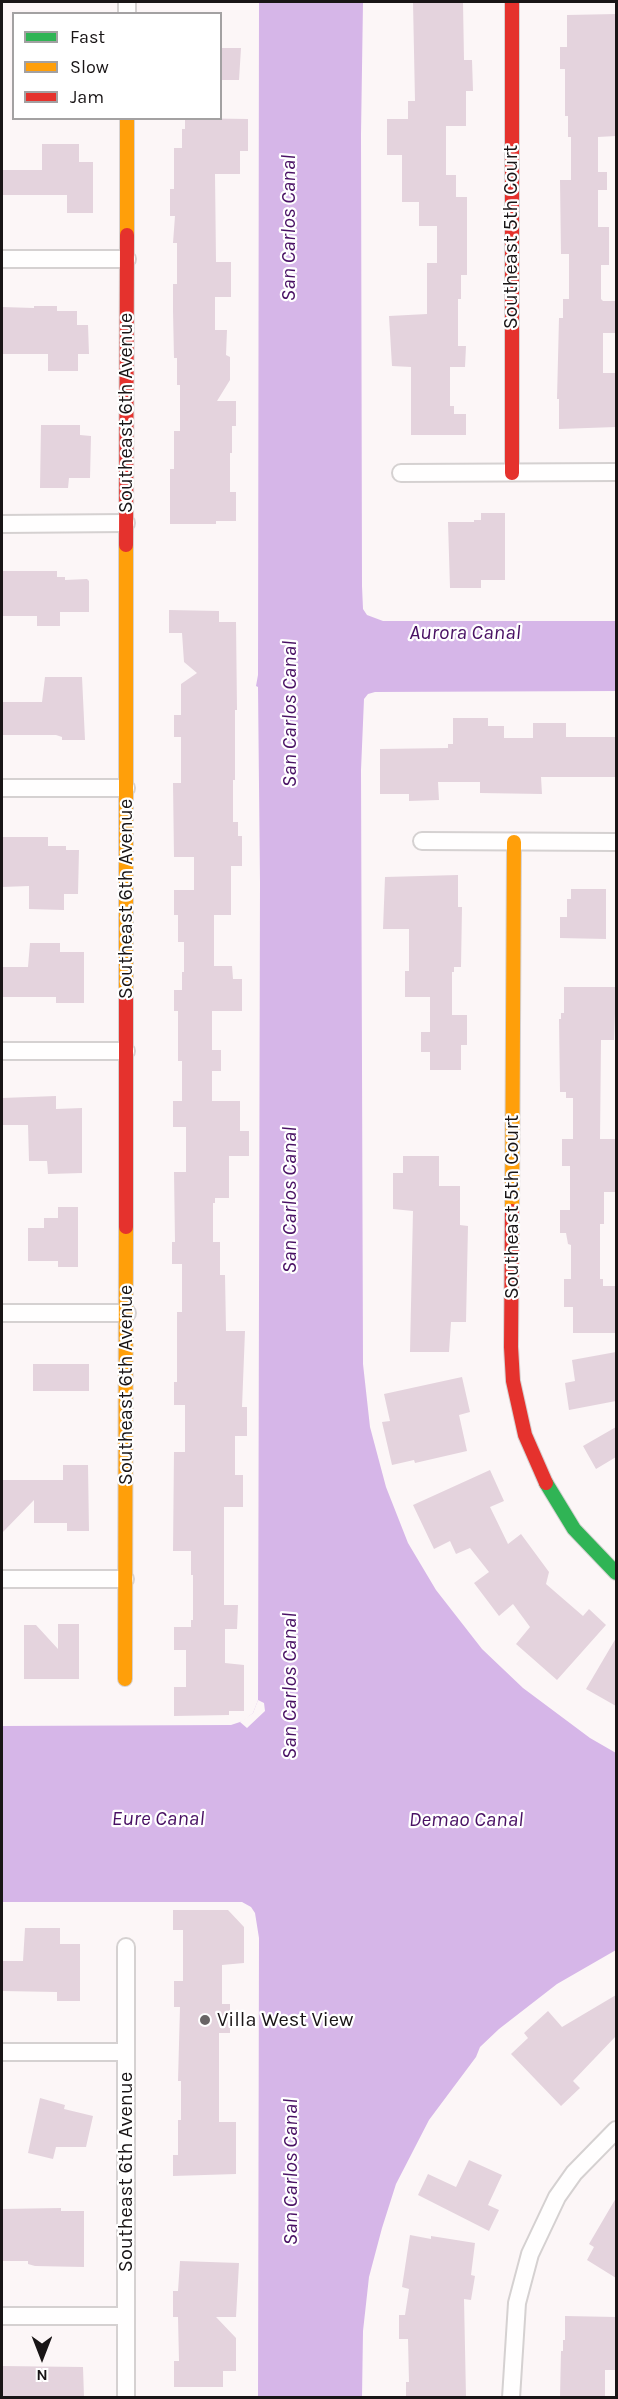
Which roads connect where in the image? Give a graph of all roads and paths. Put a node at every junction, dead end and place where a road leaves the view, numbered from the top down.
1 (512, 2) edge
2 (127, 120) edge
3 (2, 259) edge
4 (127, 260) junction
5 (616, 472) edge
6 (401, 473) dead end
7 (512, 473) junction
8 (126, 523) junction
9 (2, 524) edge
10 (2, 788) edge
11 (126, 788) junction
12 (422, 841) dead end
13 (514, 842) junction
14 (616, 842) edge
15 (2, 1051) edge
16 (126, 1051) junction
17 (2, 1313) edge
18 (127, 1313) junction
19 (616, 1573) edge
20 (2, 1578) edge
21 (125, 1579) junction
22 (125, 1679) dead end
23 (126, 1947) dead end
24 (2, 2052) edge
25 (126, 2052) junction
26 (616, 2130) edge
27 (2, 2316) edge
28 (126, 2316) junction
29 (126, 2397) edge
30 (511, 2397) edge

1 - 7 street, Southeast 5th Court
2 - 4 street, Southeast 6th Avenue
3 - 4 street
4 - 8 street, Southeast 6th Avenue
5 - 7 street
6 - 7 street
8 - 9 street
8 - 11 street, Southeast 6th Avenue
10 - 11 street
11 - 16 street, Southeast 6th Avenue
12 - 13 street
13 - 14 street
13 - 19 street, Southeast 5th Court
15 - 16 street
16 - 18 street, Southeast 6th Avenue
17 - 18 street
18 - 21 street, Southeast 6th Avenue
20 - 21 street
21 - 22 street, Southeast 6th Avenue
23 - 25 street, Southeast 6th Avenue
24 - 25 street
25 - 28 street, Southeast 6th Avenue
26 - 30 street
27 - 28 street
28 - 29 street, Southeast 6th Avenue

